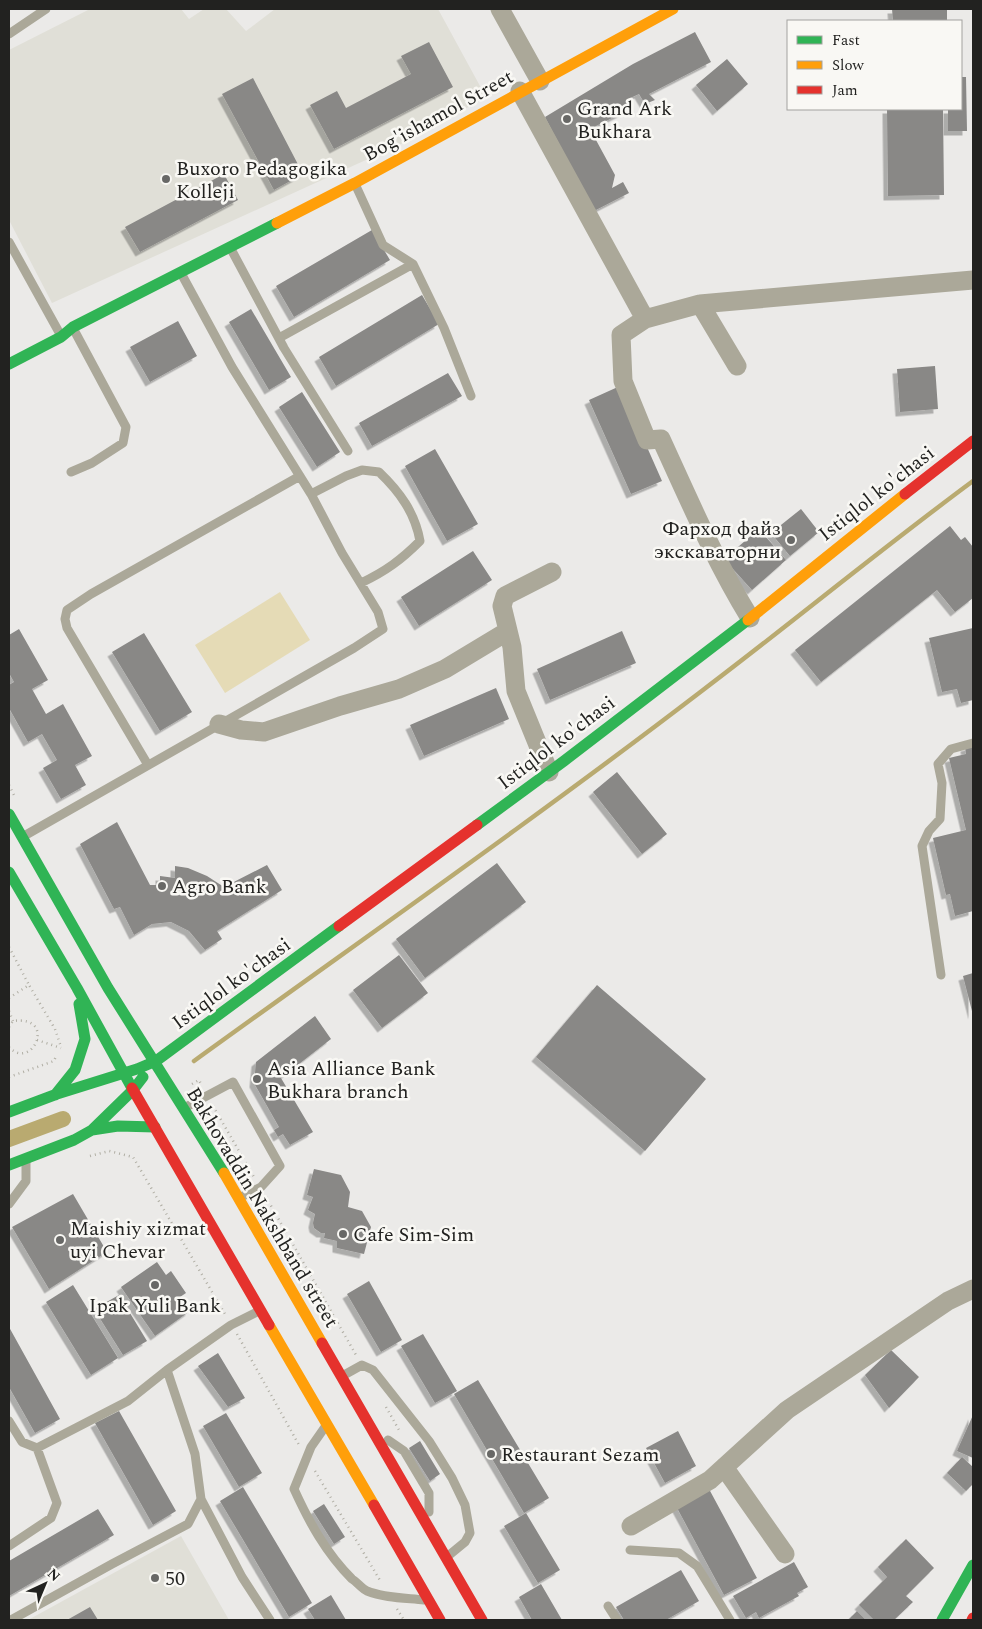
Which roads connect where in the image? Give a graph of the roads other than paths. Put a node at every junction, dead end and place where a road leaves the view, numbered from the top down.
1 (46, 9) edge
2 (500, 9) edge
3 (673, 9) edge
4 (9, 34) edge
5 (540, 81) junction
6 (520, 92) junction
7 (355, 183) junction
8 (9, 242) edge
9 (230, 248) junction
10 (412, 264) junction
11 (181, 273) junction
12 (973, 280) edge
13 (700, 304) junction
14 (645, 319) junction
15 (73, 327) junction
16 (61, 337) junction
17 (279, 338) junction
18 (9, 364) edge
19 (737, 366) dead end
20 (471, 396) dead end
21 (973, 441) edge
22 (348, 451) dead end
23 (71, 472) dead end
24 (300, 476) junction
25 (311, 494) junction
26 (552, 572) dead end
27 (361, 583) junction
28 (750, 618) junction
29 (508, 631) junction
30 (219, 724) junction
31 (973, 743) edge
32 (148, 765) junction
33 (548, 772) junction
34 (9, 814) edge
35 (22, 837) junction
36 (9, 872) edge
37 (941, 976) dead end
38 (77, 988) junction
39 (154, 1062) junction
40 (124, 1074) junction
41 (133, 1090) junction
42 (55, 1094) junction
43 (184, 1108) junction
44 (9, 1112) edge
45 (155, 1127) junction
46 (92, 1130) junction
47 (26, 1158) junction
48 (9, 1165) edge
49 (238, 1198) junction
50 (9, 1204) edge
51 (973, 1289) edge
52 (262, 1310) junction
53 (167, 1370) junction
54 (342, 1376) junction
55 (9, 1421) edge
56 (327, 1425) junction
57 (372, 1429) junction
58 (37, 1448) junction
59 (724, 1467) junction
60 (202, 1499) junction
61 (631, 1526) dead end
62 (429, 1528) junction
63 (9, 1546) edge
64 (630, 1550) dead end
65 (785, 1554) dead end
66 (446, 1557) junction
67 (973, 1565) edge
68 (428, 1600) junction
69 (608, 1606) dead end
70 (11, 1620) edge
71 (270, 1620) edge
72 (440, 1620) edge
73 (482, 1620) edge
74 (617, 1620) edge
75 (730, 1620) edge
76 (942, 1620) edge

1 - 4 lane
2 - 5 street
3 - 5 main road, Bog'ishamol Street
5 - 6 main road, Bog'ishamol Street
6 - 7 main road, Bog'ishamol Street
6 - 14 street
7 - 9 main road, Bog'ishamol Street
7 - 10 lane
8 - 16 lane
9 - 11 main road, Bog'ishamol Street
9 - 17 lane
10 - 17 lane
10 - 20 lane
11 - 15 main road, Bog'ishamol Street
11 - 24 lane
12 - 13 street
13 - 14 street
13 - 19 street
14 - 28 street
15 - 16 main road, Bog'ishamol Street
15 - 23 lane
16 - 18 main road, Bog'ishamol Street
17 - 22 lane
21 - 28 main road, Istiqlol ko'chasi
24 - 25 lane
24 - 32 lane
25 - 27 lane
25 - 27 lane
26 - 29 street
27 - 30 lane
28 - 33 main road, Istiqlol ko'chasi
29 - 30 street
29 - 33 street
30 - 32 lane
31 - 37 lane
32 - 35 lane
33 - 39 main road, Istiqlol ko'chasi
34 - 35 main road, Bakhovaddin Nakshband street
35 - 39 main road, Bakhovaddin Nakshband street
36 - 38 main road
38 - 40 main road
38 - 42 main road
39 - 40 main road
39 - 41 main road
39 - 43 main road, Bakhovaddin Nakshband street
40 - 41 main road
40 - 42 main road
41 - 45 main road
41 - 46 main road
42 - 44 main road
43 - 49 main road, Bakhovaddin Nakshband street
43 - 49 lane
45 - 46 main road
45 - 52 main road
46 - 47 main road
47 - 48 main road
47 - 50 lane
49 - 54 main road, Bakhovaddin Nakshband street
51 - 59 street
52 - 53 lane
52 - 56 main road
53 - 58 lane
53 - 60 lane
54 - 57 main road, Bakhovaddin Nakshband street
54 - 66 lane
55 - 58 lane
56 - 68 main road
56 - 68 lane
57 - 62 main road, Bakhovaddin Nakshband street
57 - 62 lane
58 - 63 lane
59 - 61 street
59 - 65 street
60 - 70 lane
60 - 71 lane
62 - 66 main road, Bakhovaddin Nakshband street
64 - 75 lane
66 - 73 main road, Bakhovaddin Nakshband street
67 - 76 main road
68 - 72 main road
69 - 74 lane

